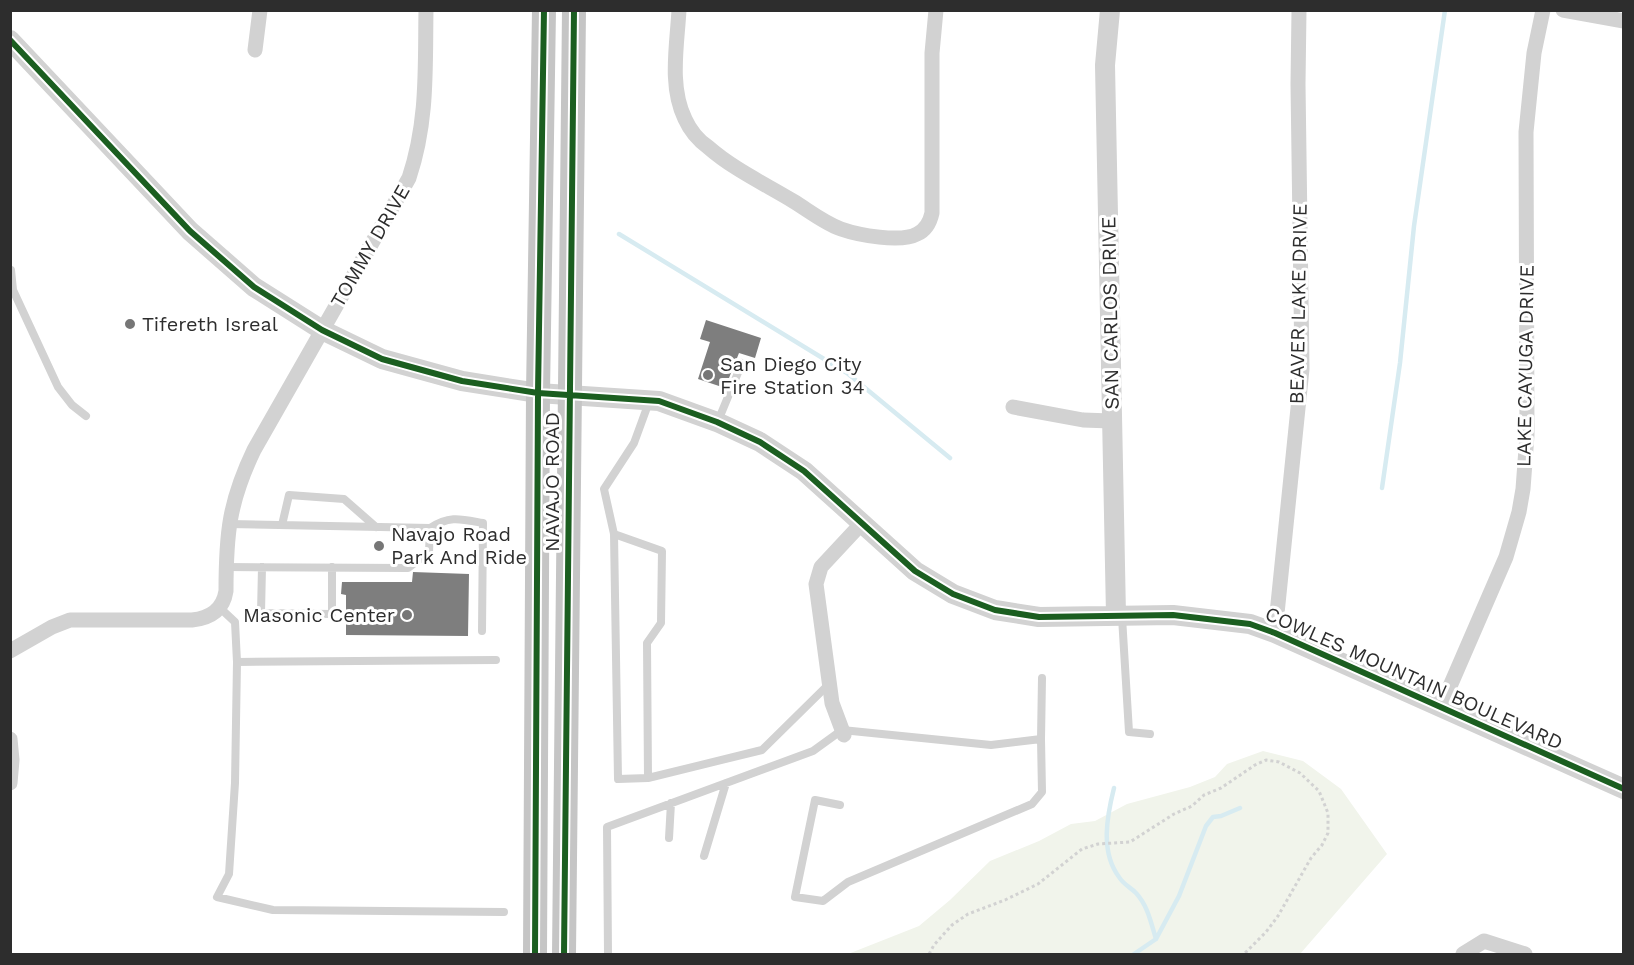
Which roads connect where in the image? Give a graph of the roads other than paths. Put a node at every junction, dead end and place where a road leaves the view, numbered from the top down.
1 (260, 10) edge
2 (426, 10) edge
3 (544, 10) edge
4 (574, 10) edge
5 (679, 10) edge
6 (936, 10) edge
7 (1110, 10) edge
8 (1299, 10) edge
9 (1544, 10) edge
10 (1563, 10) edge
11 (1623, 21) edge
12 (10, 40) edge
13 (255, 51) dead end
14 (11, 270) edge
15 (322, 330) junction
16 (742, 363) dead end
17 (538, 393) junction
18 (569, 395) junction
19 (650, 400) junction
20 (1013, 407) dead end
21 (86, 416) dead end
22 (717, 422) junction
23 (1112, 422) junction
24 (862, 523) junction
25 (229, 524) junction
26 (282, 525) junction
27 (376, 527) junction
28 (430, 528) junction
29 (614, 534) junction
30 (226, 567) junction
31 (262, 567) junction
32 (333, 567) junction
33 (220, 608) junction
34 (1119, 615) junction
35 (482, 631) dead end
36 (1275, 633) junction
37 (10, 651) edge
38 (496, 660) dead end
39 (237, 662) junction
40 (1042, 678) dead end
41 (830, 684) junction
42 (1441, 707) junction
43 (843, 732) junction
44 (1150, 734) dead end
45 (10, 739) edge
46 (1041, 739) junction
47 (648, 778) junction
48 (10, 783) edge
49 (726, 783) junction
50 (1623, 789) edge
51 (671, 804) junction
52 (840, 805) dead end
53 (669, 838) dead end
54 (704, 856) dead end
55 (504, 912) dead end
56 (535, 954) edge
57 (564, 954) edge
58 (608, 954) edge
59 (1463, 954) edge
60 (1525, 954) edge

1 - 13 street
2 - 15 street, TOMMY DRIVE
3 - 17 main road, NAVAJO ROAD
4 - 18 main road, NAVAJO ROAD
5 - 6 street
7 - 23 street, SAN CARLOS DRIVE
8 - 36 street, BEAVER LAKE DRIVE
9 - 42 street, LAKE CAYUGA DRIVE
10 - 11 street
12 - 15 street, COWLES MOUNTAIN BOULEVARD
14 - 21 lane
15 - 17 street, COWLES MOUNTAIN BOULEVARD
15 - 25 street, TOMMY DRIVE
16 - 22 lane
17 - 18 street, COWLES MOUNTAIN BOULEVARD
17 - 56 main road, NAVAJO ROAD
18 - 19 street, COWLES MOUNTAIN BOULEVARD
18 - 57 main road, NAVAJO ROAD
19 - 22 street, COWLES MOUNTAIN BOULEVARD
19 - 29 lane
20 - 23 street
22 - 24 street, COWLES MOUNTAIN BOULEVARD
23 - 34 street, SAN CARLOS DRIVE
24 - 34 street, COWLES MOUNTAIN BOULEVARD
24 - 41 street
25 - 26 lane
25 - 30 street, TOMMY DRIVE
26 - 27 lane
26 - 27 lane
27 - 28 lane
28 - 32 lane
28 - 35 lane
29 - 47 lane
29 - 47 lane
30 - 31 lane
30 - 33 street, TOMMY DRIVE
31 - 32 lane
31 - 32 lane
33 - 37 street
33 - 39 lane
34 - 36 street, COWLES MOUNTAIN BOULEVARD
34 - 44 lane
36 - 42 street, COWLES MOUNTAIN BOULEVARD
38 - 39 lane
39 - 55 lane
40 - 46 lane
41 - 43 street
41 - 47 lane
42 - 50 street, COWLES MOUNTAIN BOULEVARD
43 - 46 lane
43 - 49 lane
45 - 48 street
46 - 52 lane
49 - 51 lane
49 - 54 lane
51 - 53 lane
51 - 58 lane
59 - 60 street

